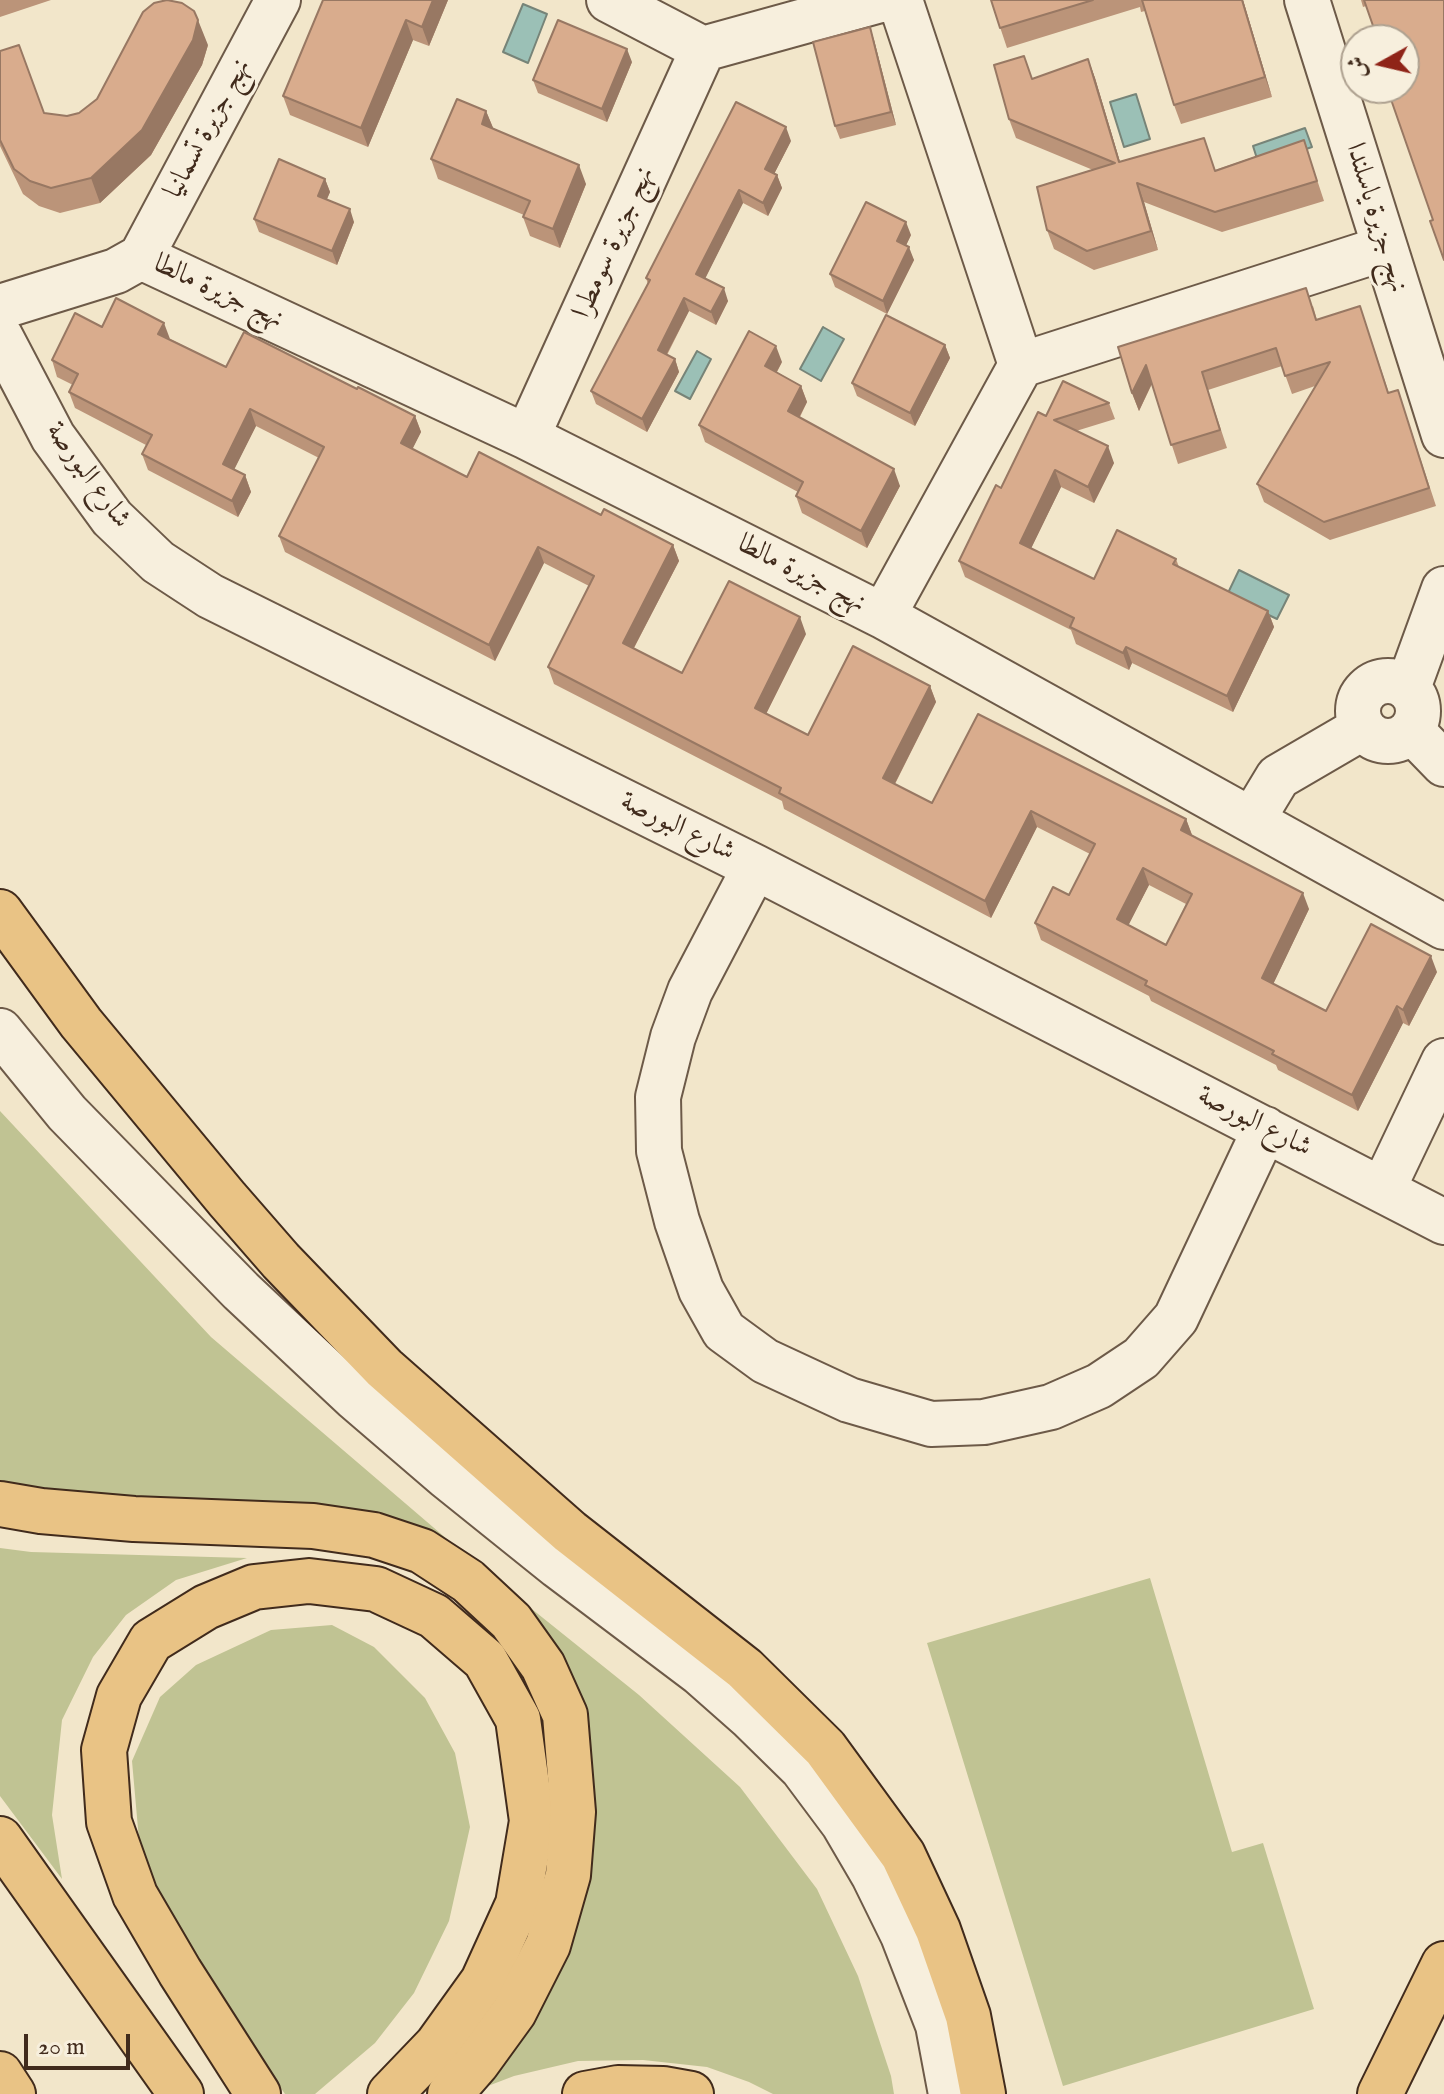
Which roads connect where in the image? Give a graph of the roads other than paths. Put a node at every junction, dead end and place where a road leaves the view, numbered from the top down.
1 (278, 0) edge
2 (609, 0) edge
3 (880, 0) edge
4 (900, 0) edge
5 (1307, 0) edge
6 (703, 49) junction
7 (1385, 248) junction
8 (141, 257) junction
9 (0, 307) edge
10 (0, 336) edge
11 (1021, 365) junction
12 (1444, 435) edge
13 (527, 437) junction
14 (1444, 589) edge
15 (883, 616) junction
16 (1408, 688) junction
17 (1362, 728) junction
18 (1412, 731) junction
19 (1444, 764) edge
20 (1252, 820) junction
21 (755, 867) junction
22 (0, 912) edge
23 (1444, 927) edge
24 (0, 1031) edge
25 (1444, 1061) edge
26 (1265, 1129) junction
27 (1383, 1189) junction
28 (1444, 1222) edge
29 (0, 1504) edge
30 (0, 1839) edge
31 (1444, 1964) edge
32 (0, 2074) edge
33 (13, 2094) edge
34 (181, 2094) edge
35 (258, 2094) edge
36 (390, 2094) edge
37 (450, 2094) edge
38 (585, 2094) edge
39 (691, 2094) edge
40 (951, 2094) edge
41 (983, 2094) edge
42 (1380, 2094) edge

1 - 8 street, نهج جزيرة تسمانيا
2 - 6 street
3 - 6 street
4 - 11 street
5 - 7 street, نهج جزيرة ياسلندا
6 - 13 street, نهج جزيرة سومطرا
7 - 11 street
7 - 12 street, نهج جزيرة ياسلندا
8 - 9 street
8 - 13 street, نهج جزيرة مالطا
10 - 21 street, شارع البورصة
11 - 15 street
13 - 15 street, نهج جزيرة مالطا
14 - 16 street
15 - 20 street, نهج جزيرة مالطا
16 - 17 street
16 - 18 street
17 - 18 street
17 - 20 street
18 - 19 street
20 - 23 street, نهج جزيرة مالطا
21 - 26 street, شارع البورصة
21 - 26 street
22 - 41 main road
24 - 40 street
25 - 27 street
26 - 27 street, شارع البورصة
27 - 28 street, شارع البورصة
29 - 37 main road
30 - 34 main road
31 - 42 main road
32 - 33 main road
35 - 36 main road
38 - 39 main road

